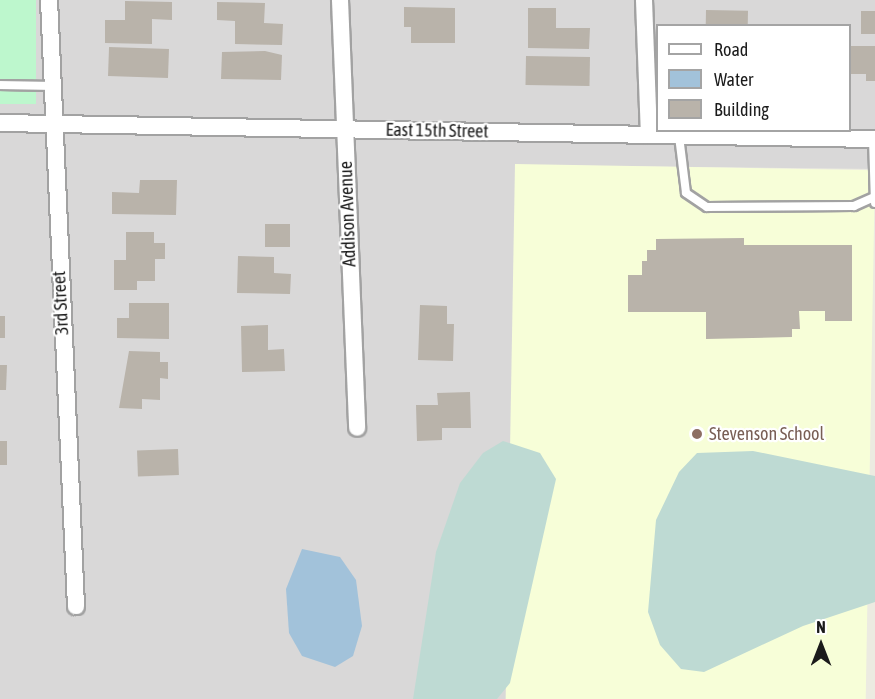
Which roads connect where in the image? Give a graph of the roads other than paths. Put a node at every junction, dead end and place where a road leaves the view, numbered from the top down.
1 (49, 0) edge
2 (340, 0) edge
3 (644, 0) edge
4 (0, 85) edge
5 (51, 86) junction
6 (0, 123) edge
7 (52, 124) junction
8 (345, 130) junction
9 (649, 135) junction
10 (678, 136) junction
11 (874, 139) edge
12 (873, 201) edge
13 (357, 428) dead end
14 (76, 606) dead end

1 - 5 street, 3rd Street
2 - 8 street, Addison Avenue
3 - 9 street
4 - 5 lane
5 - 7 street, 3rd Street
6 - 7 street, East 15th Street
7 - 8 street, East 15th Street
7 - 14 street, 3rd Street
8 - 9 street, East 15th Street
8 - 13 street, Addison Avenue
9 - 10 street, East 15th Street
10 - 11 street, East 15th Street
10 - 12 lane
11 - 12 lane

